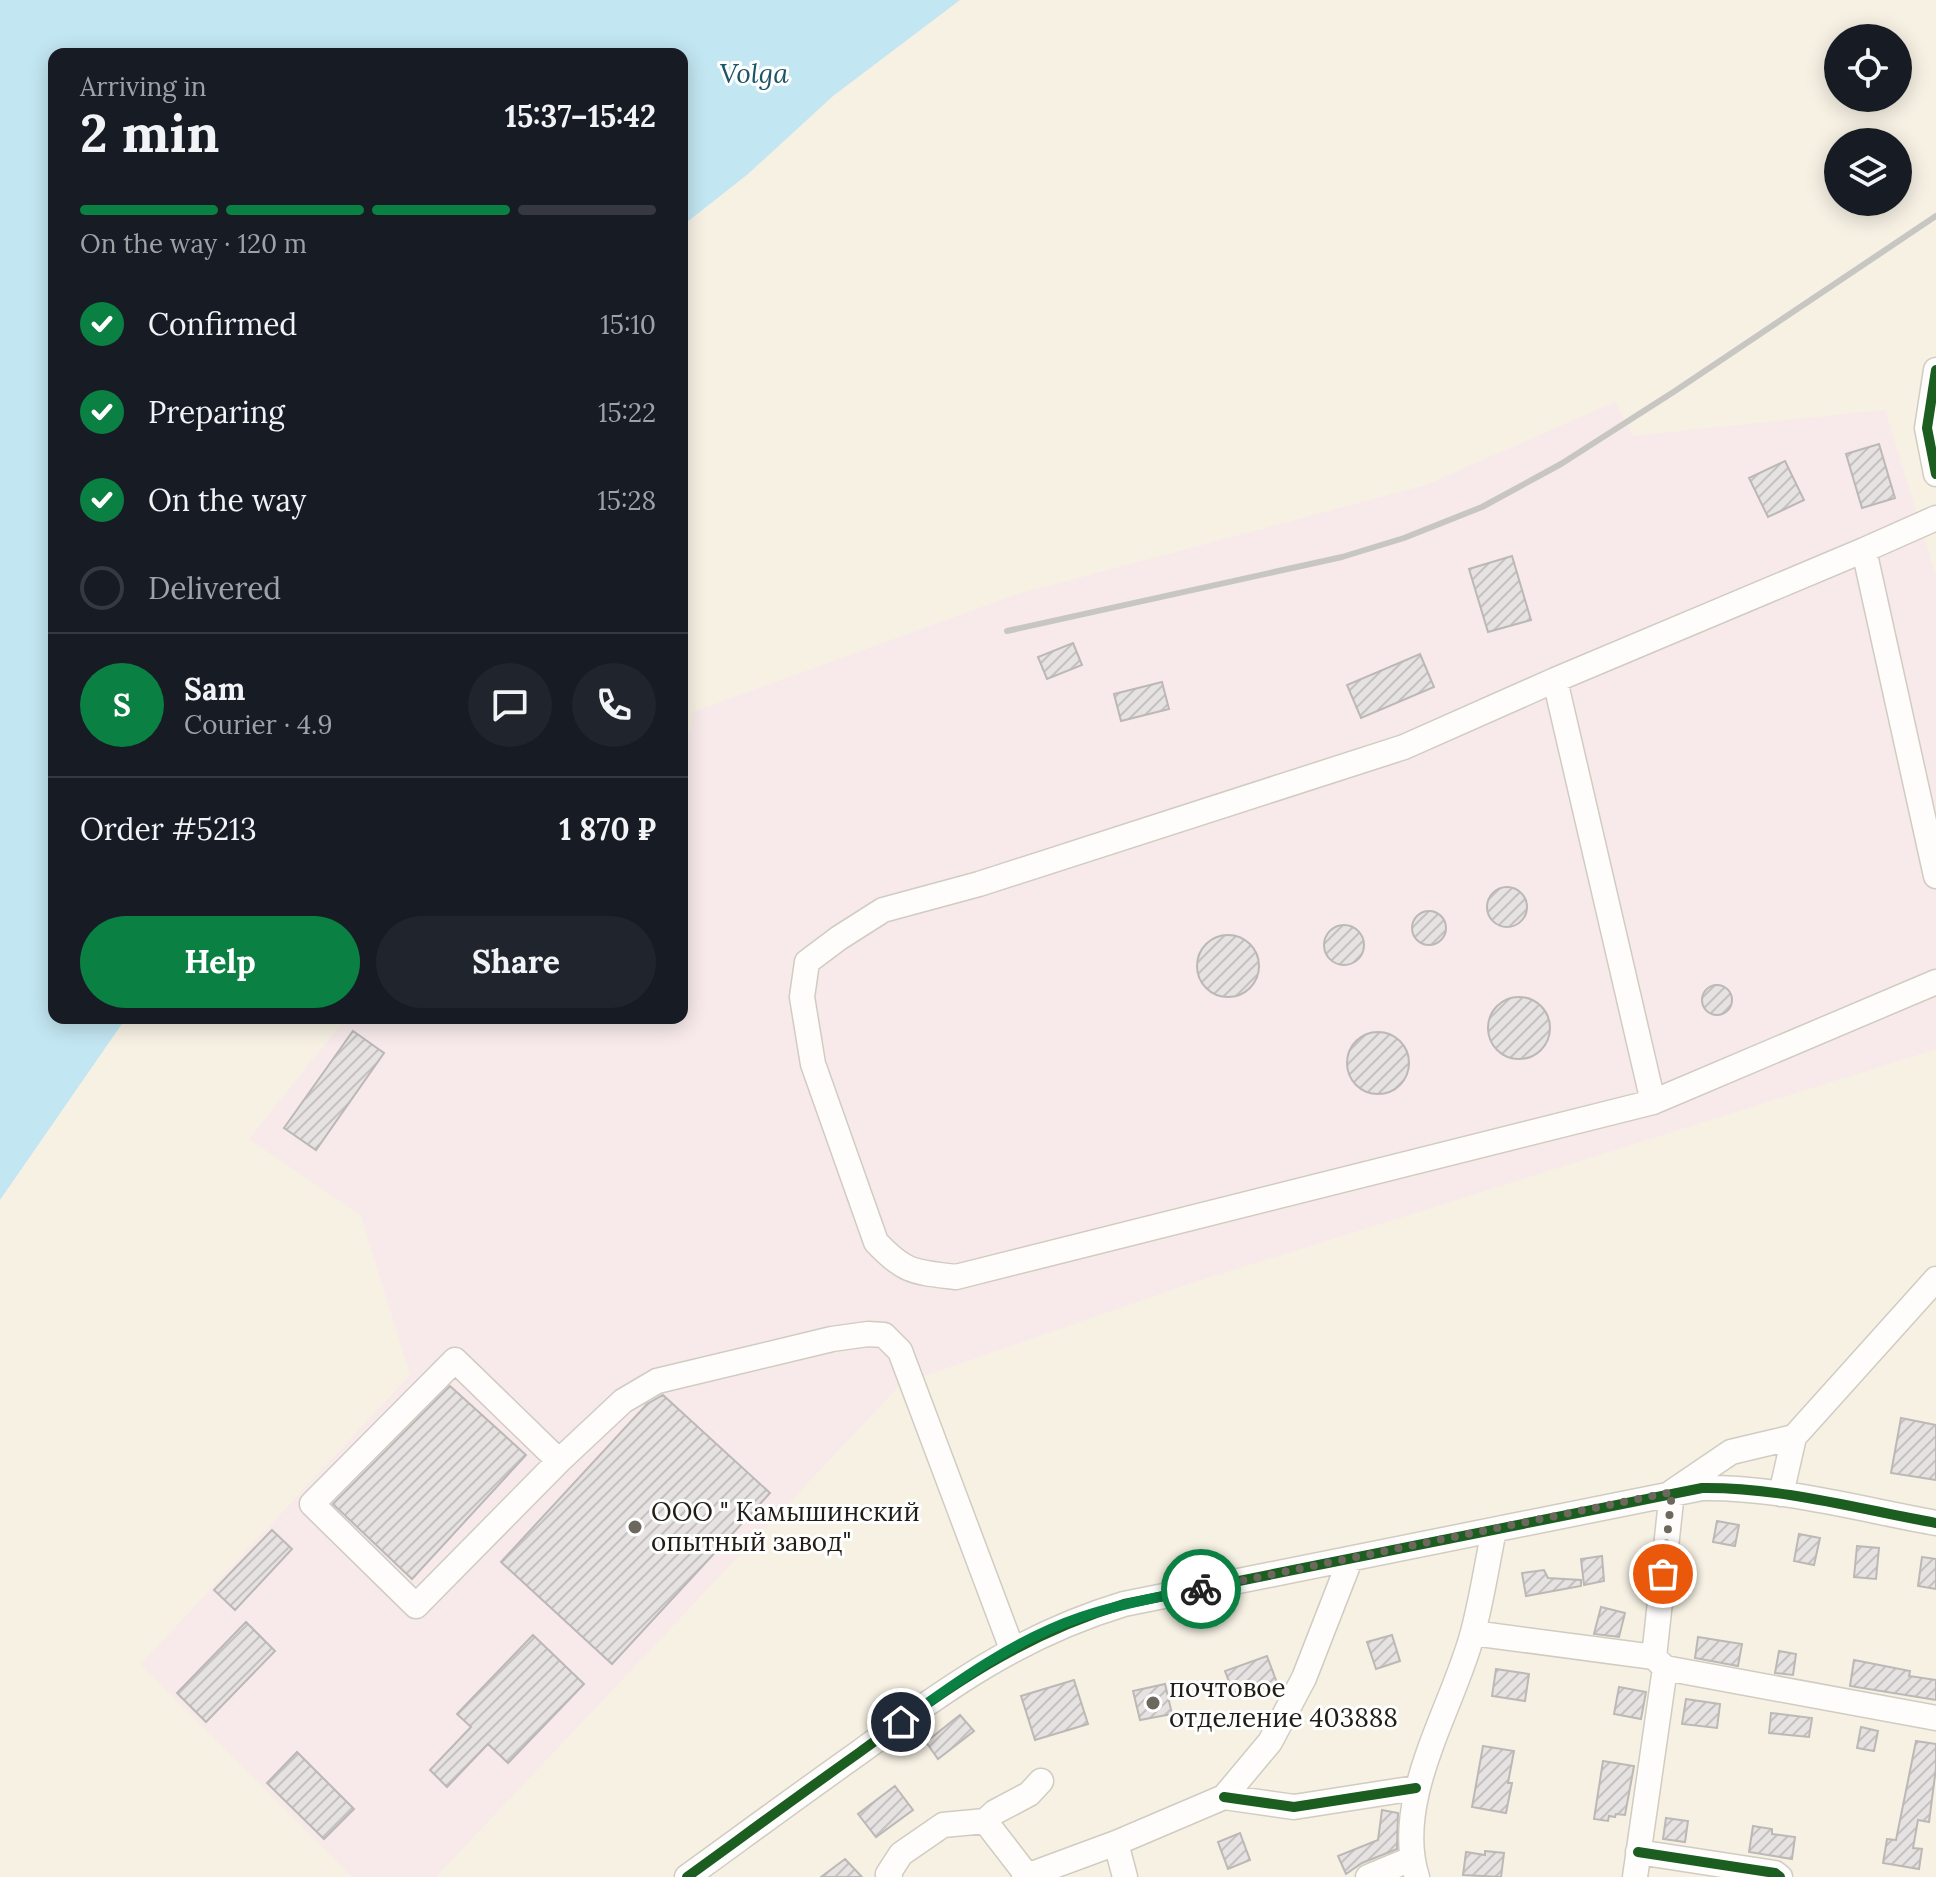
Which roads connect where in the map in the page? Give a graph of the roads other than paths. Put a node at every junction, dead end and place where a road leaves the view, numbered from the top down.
1 (1936, 370) edge
2 (1936, 474) edge
3 (1928, 521) edge
4 (1864, 550) junction
5 (1555, 680) junction
6 (1936, 876) edge
7 (1936, 982) edge
8 (1653, 1102) junction
9 (1936, 1279) edge
10 (1794, 1437) junction
11 (559, 1461) junction
12 (1672, 1492) junction
13 (1781, 1494) junction
14 (1936, 1523) edge
15 (1494, 1530) junction
16 (1350, 1560) junction
17 (1473, 1633) junction
18 (1012, 1649) junction
19 (1659, 1662) junction
20 (1936, 1718) edge
21 (1041, 1781) dead end
22 (1416, 1788) junction
23 (1224, 1797) junction
24 (985, 1821) junction
25 (1116, 1843) junction
26 (1638, 1852) junction
27 (1414, 1868) edge
28 (1025, 1876) edge
29 (687, 1877) edge
30 (890, 1877) edge
31 (1125, 1877) edge
32 (1368, 1877) edge
33 (1635, 1877) edge
34 (1780, 1877) edge

1 - 2 street
3 - 4 street
4 - 5 street
4 - 6 street
5 - 8 street
5 - 8 street
7 - 8 street
9 - 10 street
10 - 12 street
10 - 13 street
11 - 11 street
11 - 18 street
12 - 13 street
12 - 15 street
12 - 19 street
13 - 14 street
15 - 16 street
15 - 17 street
16 - 18 street
16 - 23 street
17 - 19 street
17 - 22 street
18 - 29 street
19 - 20 street
19 - 26 street
21 - 24 street
22 - 23 street
22 - 27 street
23 - 25 street
24 - 28 street
24 - 30 street
25 - 28 street
25 - 31 street
26 - 33 street
26 - 34 street
27 - 32 street

